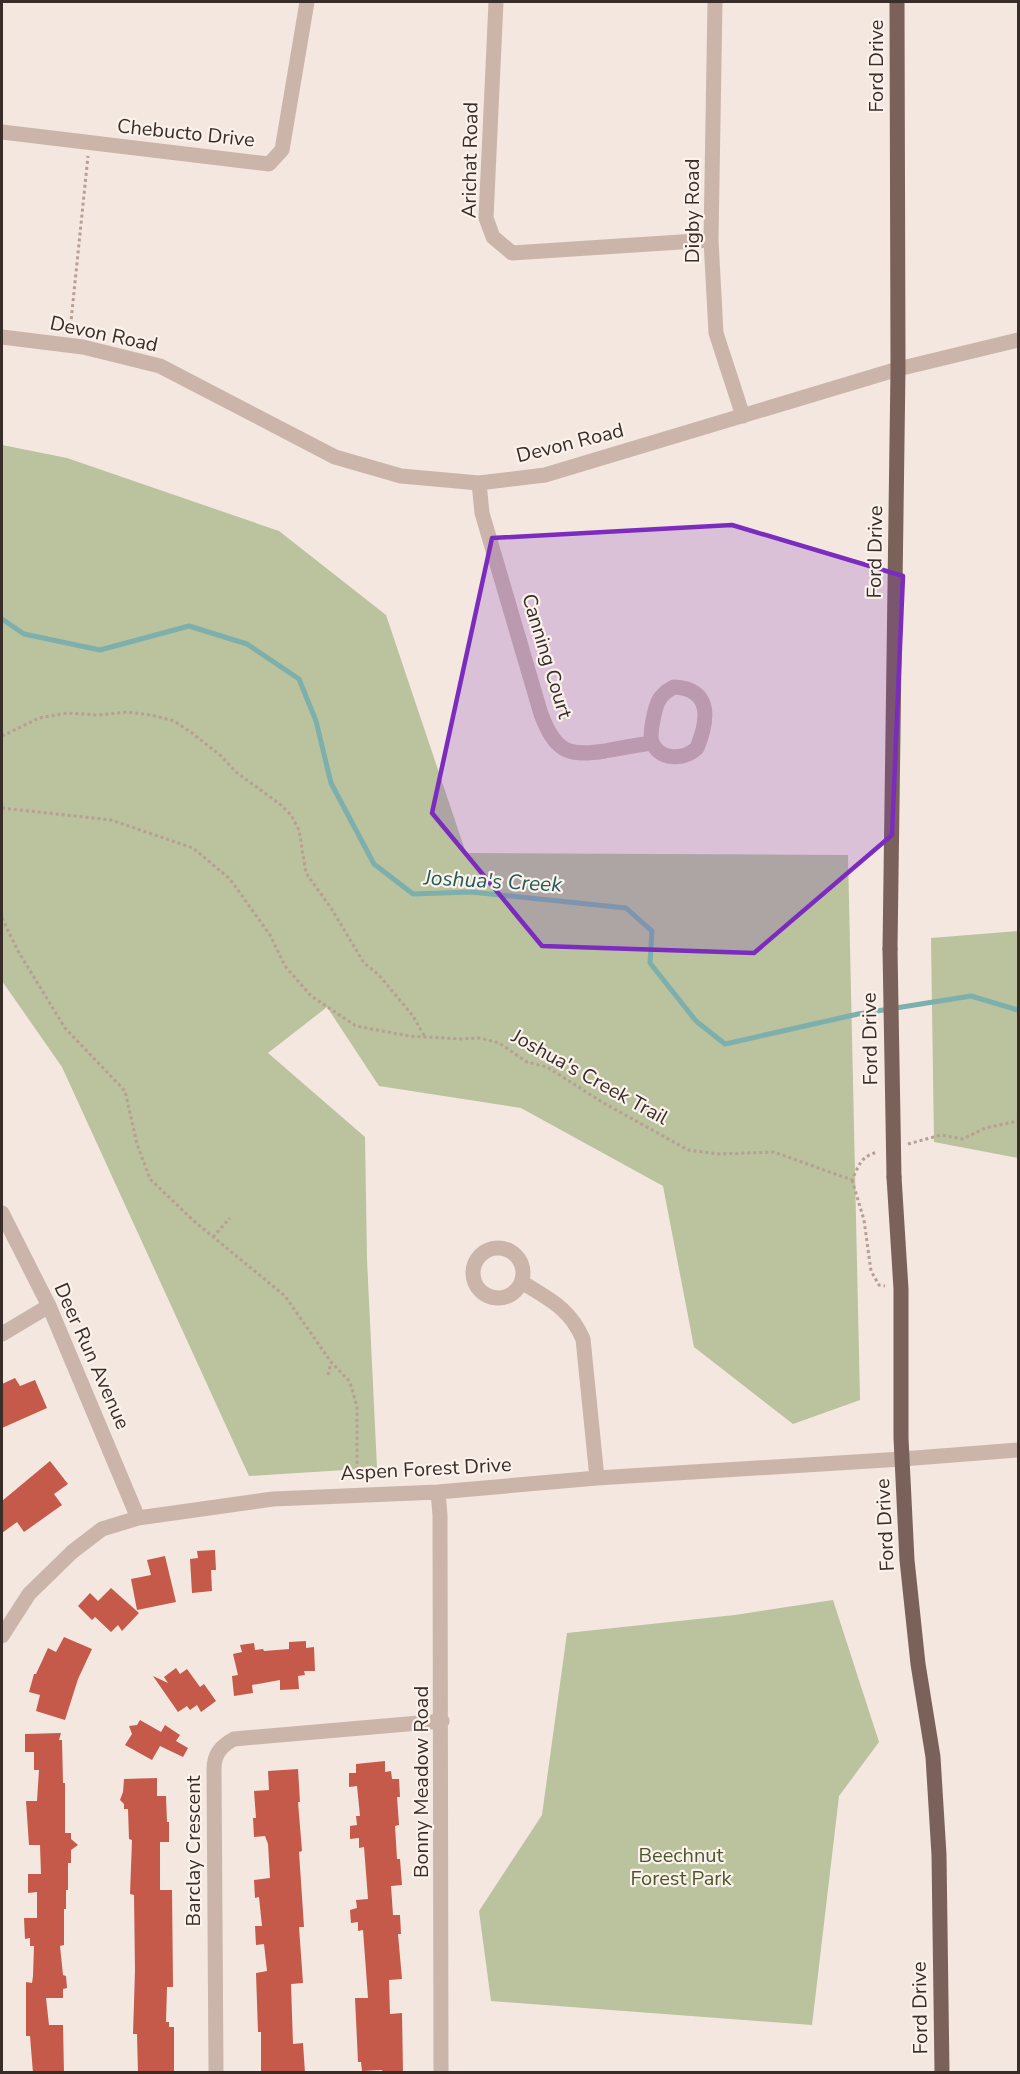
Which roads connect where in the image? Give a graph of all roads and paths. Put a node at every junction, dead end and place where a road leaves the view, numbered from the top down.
1 (307, 2) edge
2 (496, 2) edge
3 (715, 2) edge
4 (897, 2) edge
5 (2, 132) edge
6 (89, 144) junction
7 (711, 240) junction
8 (2, 338) edge
9 (1018, 340) edge
10 (69, 345) junction
11 (898, 369) junction
12 (743, 416) junction
13 (479, 483) junction
14 (2, 736) edge
15 (652, 743) junction
16 (2, 808) edge
17 (2, 918) edge
18 (425, 1037) junction
19 (745, 1153) dead end
20 (852, 1180) dead end
21 (2, 1213) edge
22 (230, 1218) dead end
23 (213, 1237) junction
24 (522, 1282) dead end
25 (901, 1289) junction
26 (49, 1306) junction
27 (2, 1334) edge
28 (330, 1362) junction
29 (328, 1375) dead end
30 (1018, 1450) edge
31 (902, 1459) junction
32 (597, 1478) junction
33 (438, 1492) junction
34 (356, 1495) junction
35 (138, 1518) junction
36 (2, 1636) edge
37 (442, 1721) junction
38 (216, 2073) edge
39 (441, 2073) edge
40 (942, 2073) edge

1 - 6 street, Chebucto Drive
2 - 7 street, Arichat Road
3 - 7 street, Digby Road
4 - 11 main road, Ford Drive
5 - 6 street, Chebucto Drive
6 - 10 path
7 - 12 street, Digby Road
8 - 10 street, Devon Road
9 - 11 street, Devon Road
10 - 13 street, Devon Road
11 - 12 street, Devon Road
11 - 25 main road, Ford Drive, bridge
12 - 13 street, Devon Road
13 - 15 street, Canning Court
14 - 18 path
15 - 15 street
16 - 18 path, Joshua's Creek Trail
17 - 23 path
18 - 19 path, Joshua's Creek Trail
20 - 25 path
21 - 26 street, Deer Run Avenue
22 - 23 path
23 - 28 path
24 - 32 street
25 - 31 main road, Ford Drive
26 - 27 street
26 - 35 street, Deer Run Avenue
28 - 29 path
28 - 34 path
30 - 31 street, Aspen Forest Drive
31 - 32 street, Aspen Forest Drive
31 - 40 main road, Ford Drive
32 - 33 street, Aspen Forest Drive
33 - 34 street, Aspen Forest Drive
33 - 37 street, Bonny Meadow Road
34 - 35 street, Aspen Forest Drive
35 - 36 street, Aspen Forest Drive
37 - 38 street, Barclay Crescent
37 - 39 street, Bonny Meadow Road

